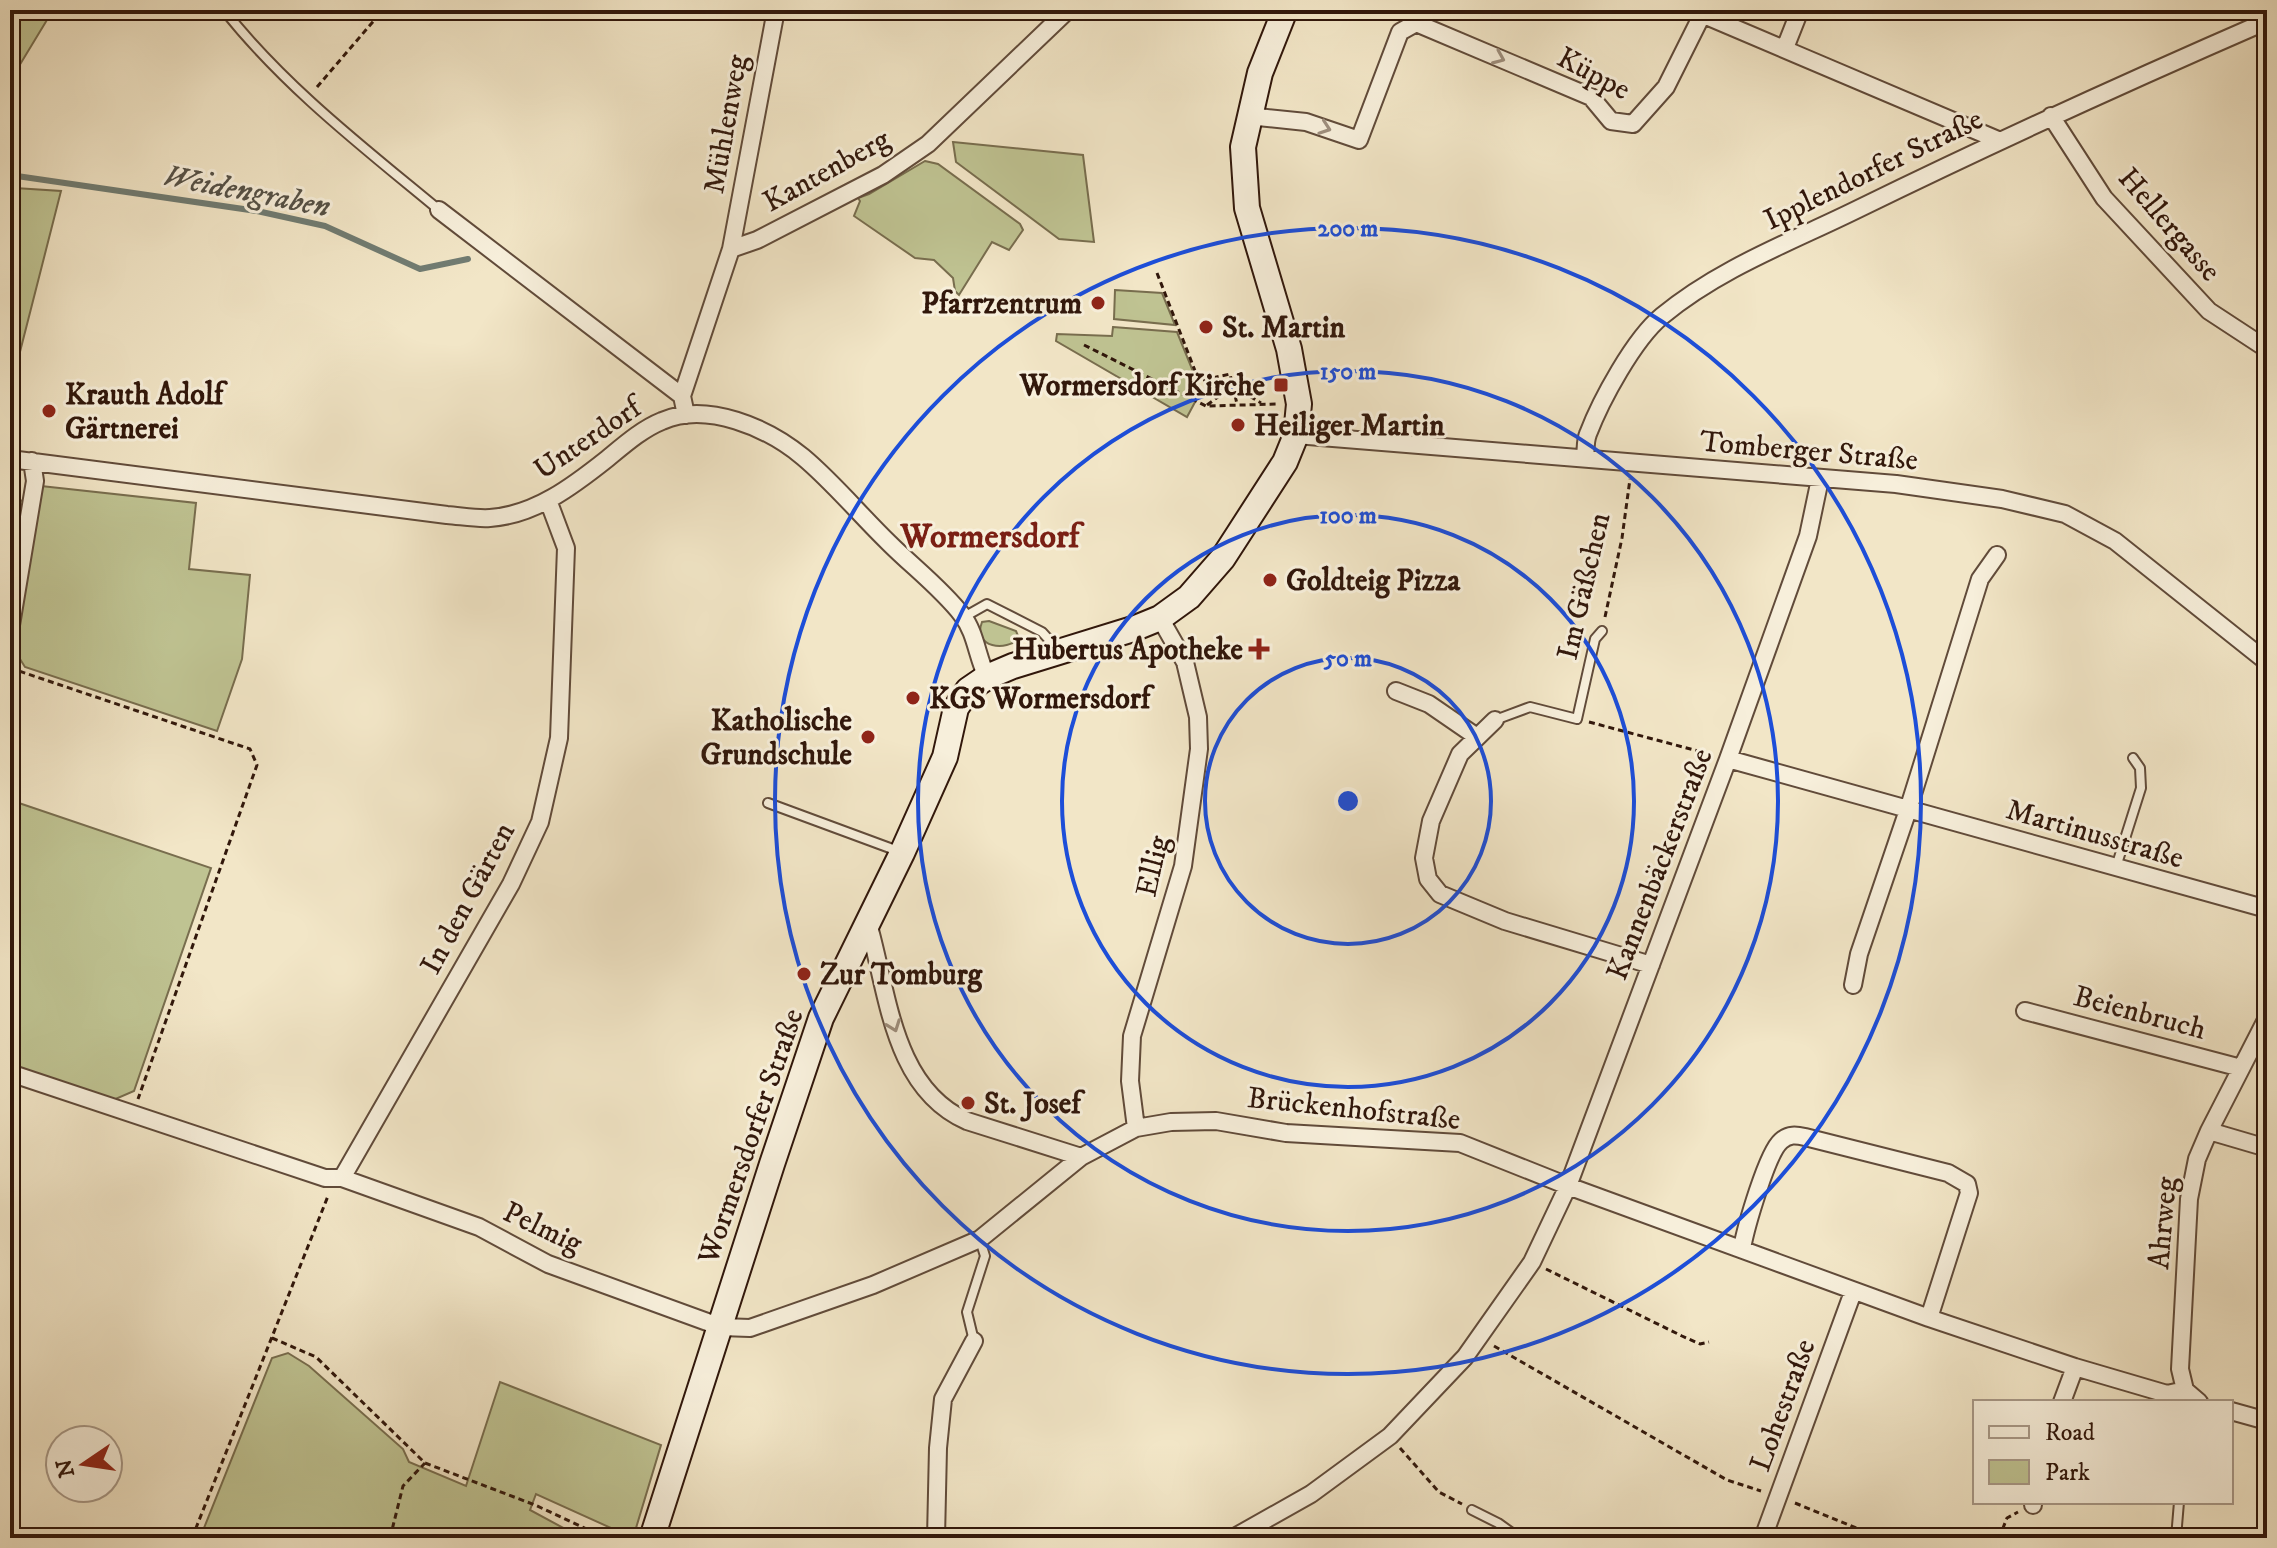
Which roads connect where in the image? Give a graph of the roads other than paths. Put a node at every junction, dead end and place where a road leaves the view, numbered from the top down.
1 (224, 10) edge
2 (776, 10) edge
3 (1068, 10) edge
4 (1285, 10) edge
5 (1800, 10) edge
6 (1697, 12) edge
7 (2267, 21) edge
8 (1785, 48) junction
9 (1248, 116) junction
10 (2051, 116) junction
11 (1998, 140) junction
12 (439, 210) joint
13 (731, 249) junction
14 (2267, 349) edge
15 (682, 396) junction
16 (686, 415) junction
17 (1296, 435) junction
18 (1585, 458) junction
19 (10, 459) edge
20 (32, 461) junction
21 (1820, 479) junction
22 (548, 500) junction
23 (1997, 555) dead end
24 (964, 617) junction
25 (1160, 618) junction
26 (10, 631) edge
27 (1602, 631) road end
28 (1052, 643) dead end
29 (2267, 662) edge
30 (987, 677) junction
31 (1396, 691) dead end
32 (1495, 720) joint
33 (1477, 737) junction
34 (2133, 758) dead end
35 (1728, 759) junction
36 (768, 803) dead end
37 (1908, 810) junction
38 (902, 853) junction
39 (2115, 867) junction
40 (2267, 909) edge
41 (868, 923) junction
42 (1651, 965) junction
43 (1853, 985) dead end
44 (2025, 1011) dead end
45 (2267, 1018) edge
46 (2241, 1068) junction
47 (10, 1073) edge
48 (1136, 1128) junction
49 (2209, 1131) junction
50 (2267, 1148) edge
51 (1081, 1157) junction
52 (342, 1178) junction
53 (1568, 1186) junction
54 (980, 1239) junction
55 (1742, 1248) junction
56 (1853, 1292) junction
57 (1929, 1318) junction
58 (721, 1327) junction
59 (974, 1341) joint
60 (2075, 1367) junction
61 (2184, 1396) edge
62 (2063, 1400) edge
63 (2233, 1412) edge
64 (2267, 1421) edge
65 (2179, 1504) edge
66 (1472, 1510) road end
67 (1254, 1534) edge
68 (652, 1538) edge
69 (936, 1538) edge
70 (1233, 1538) edge
71 (1519, 1538) edge
72 (1763, 1538) edge
73 (2176, 1538) edge

1 - 12 lane
2 - 13 street, Mühlenweg
3 - 13 street, Kantenberg
4 - 9 main road, Wormersdorfer Straße
5 - 8 street
6 - 8 street
9 -> 6 street, Küppe
7 - 10 street, Ipplendorfer Straße
8 - 11 street
9 - 17 main road, Wormersdorfer Straße
10 - 11 street, Ipplendorfer Straße
10 - 14 street, Hellergasse
11 - 18 street, Ipplendorfer Straße
12 - 15 street
13 - 15 street
15 - 16 street
16 - 22 street, Unterdorf
16 - 24 street, Unterdorf
17 - 18 street, Tomberger Straße
17 - 25 main road, Wormersdorfer Straße
18 - 21 street, Tomberger Straße
19 - 20 street, Unterdorf
20 - 22 street, Unterdorf
20 - 26 street
21 - 29 street, Tomberger Straße
21 - 35 street, Kannenbäckerstraße
22 - 52 street, In den Gärten
23 - 37 street
24 - 28 lane
24 - 30 street, Unterdorf
25 - 30 main road, Wormersdorfer Straße
25 - 48 street, Ellig
27 - 32 lane, Im Gäßchen
30 - 38 main road, Wormersdorfer Straße
31 - 33 street
32 - 33 street
33 - 42 street
34 - 39 lane
35 - 37 street, Martinusstraße
35 - 42 street, Kannenbäckerstraße
36 - 38 lane
37 - 39 street, Martinusstraße
37 - 43 street
38 - 41 main road, Wormersdorfer Straße
39 - 40 street, Martinusstraße
41 -> 51 street
41 - 58 main road, Wormersdorfer Straße
42 - 53 street, Kannenbäckerstraße
44 - 46 street, Beienbruch
45 - 46 street, Ahrweg
46 - 49 street, Ahrweg
47 - 52 street, Pelmig
48 - 51 street, Brückenhofstraße
48 - 53 street, Brückenhofstraße
49 - 50 street
49 - 61 street, Ahrweg
51 - 54 street, Brückenhofstraße
52 - 58 street, Pelmig
53 - 55 street, Brückenhofstraße
53 - 67 street, Kannenbäckerstraße
54 - 58 street, Brückenhofstraße
54 - 59 lane
55 - 56 street, Brückenhofstraße
55 - 57 street
56 - 57 street, Brückenhofstraße
56 - 72 street, Lohestraße
57 - 60 street, Brückenhofstraße
58 - 68 main road, Wormersdorfer Straße
59 - 69 street
60 - 61 street, Brückenhofstraße
60 - 62 street
63 - 64 street
65 - 73 lane
66 - 71 lane
67 - 70 street, Kannenbäckerstraße

